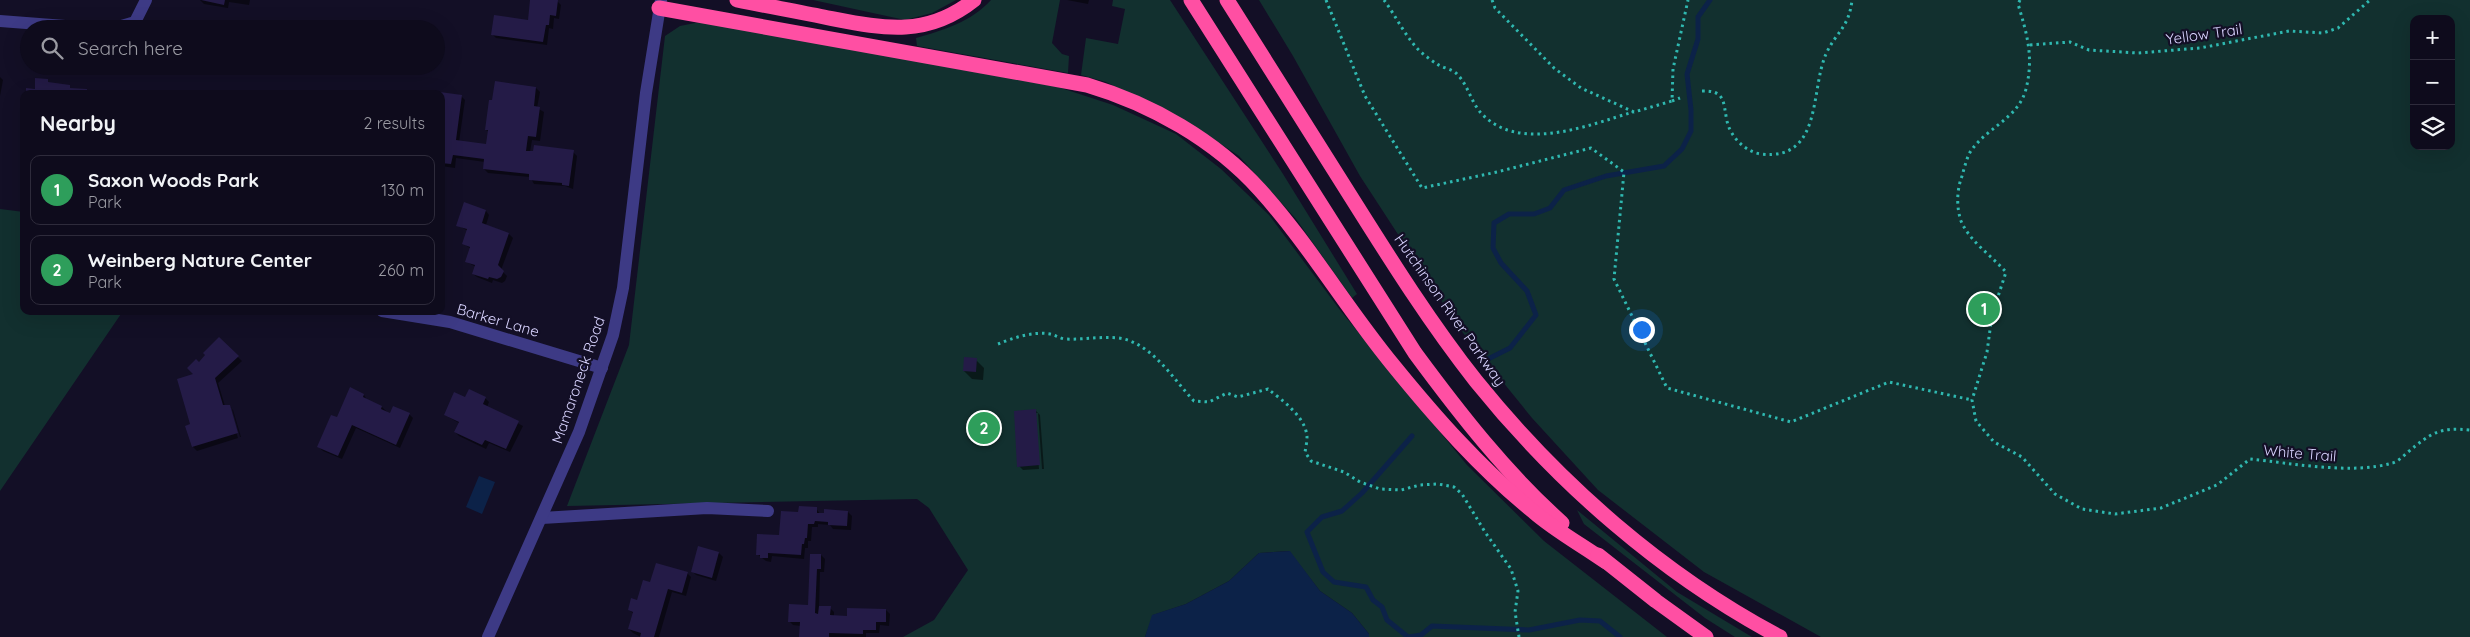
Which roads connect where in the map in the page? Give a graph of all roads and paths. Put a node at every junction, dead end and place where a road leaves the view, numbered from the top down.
1 (146, 0) edge
2 (737, 0) edge
3 (974, 0) edge
4 (1191, 0) edge
5 (1227, 0) edge
6 (1234, 0) edge
7 (1326, 0) edge
8 (1384, 0) edge
9 (1492, 0) edge
10 (1688, 0) edge
11 (1852, 0) edge
12 (2020, 0) edge
13 (2370, 0) edge
14 (660, 4) edge
15 (136, 20) edge
16 (0, 22) edge
17 (20, 23) edge
18 (1252, 40) junction
19 (2030, 45) junction
20 (1702, 91) dead end
21 (1680, 98) dead end
22 (1672, 101) junction
23 (1634, 112) junction
24 (407, 315) edge
25 (998, 344) dead end
26 (602, 368) junction
27 (1972, 400) junction
28 (2470, 430) edge
29 (768, 511) dead end
30 (542, 518) junction
31 (1606, 562) junction
32 (488, 637) edge
33 (1519, 637) edge
34 (1706, 637) edge
35 (1780, 637) edge

1 - 15 street
2 - 3 highway
4 - 31 highway
5 - 18 highway, Hutchinson River Parkway
6 - 18 highway
7 - 27 path
8 - 23 path
9 - 23 path
10 - 22 path
11 - 20 path
12 - 19 path
13 - 19 path, Yellow Trail
14 - 26 street, Mamaroneck Road
14 - 31 highway
16 - 17 street
18 - 35 highway, Hutchinson River Parkway
19 - 27 path
21 - 22 path
22 - 23 path
24 - 26 street, Barker Lane
25 - 33 path
26 - 30 street, Mamaroneck Road
27 - 28 path, White Trail
29 - 30 street
30 - 32 street, Mamaroneck Road
31 - 34 highway

